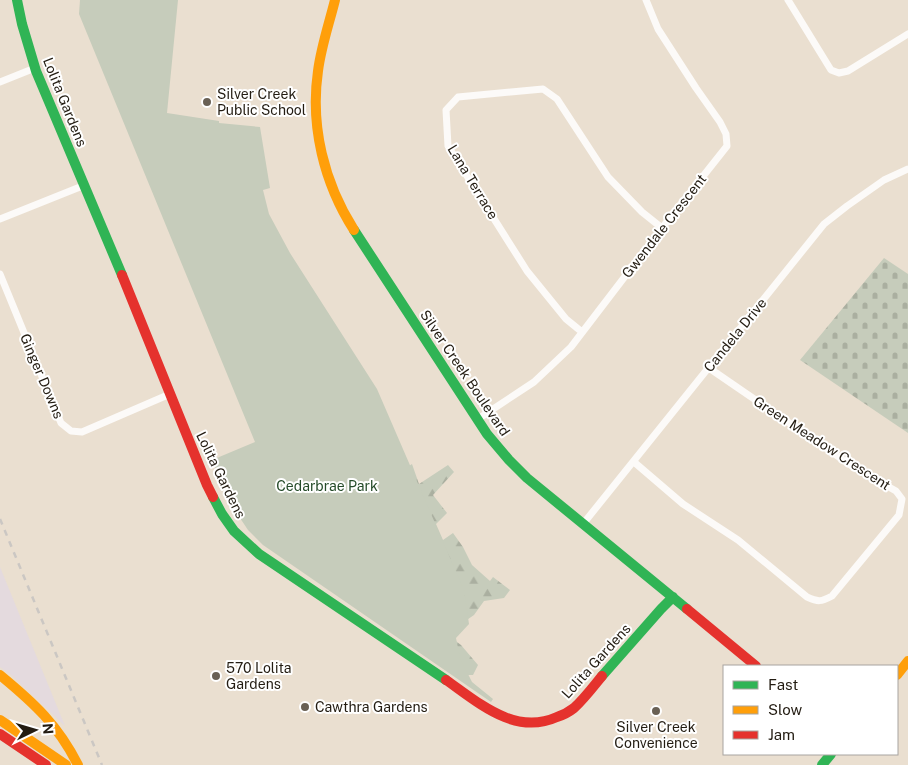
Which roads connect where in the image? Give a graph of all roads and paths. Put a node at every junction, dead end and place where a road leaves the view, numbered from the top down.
1 (17, 0) edge
2 (335, 0) edge
3 (646, 0) edge
4 (788, 0) edge
5 (908, 34) edge
6 (35, 68) junction
7 (0, 82) edge
8 (908, 169) edge
9 (85, 185) junction
10 (0, 219) edge
11 (662, 228) junction
12 (0, 274) edge
13 (582, 332) junction
14 (709, 368) junction
15 (170, 394) junction
16 (478, 419) junction
17 (634, 462) junction
18 (583, 524) junction
19 (673, 597) junction
20 (908, 661) edge
21 (755, 665) edge
22 (0, 674) edge
23 (898, 674) edge
24 (0, 720) edge
25 (0, 734) edge
26 (830, 755) edge
27 (63, 763) edge
28 (46, 765) edge
29 (78, 765) edge
30 (822, 765) edge

1 - 6 street, Lolita Gardens
2 - 16 street, Silver Creek Boulevard
3 - 11 street, Gwendale Crescent
4 - 5 street
6 - 7 street
6 - 9 street, Lolita Gardens
8 - 14 street, Candela Drive
9 - 10 street
9 - 15 street, Lolita Gardens
11 - 13 street, Gwendale Crescent
11 - 13 street, Lana Terrace
12 - 15 street, Ginger Downs
13 - 16 street, Gwendale Crescent
14 - 17 street, Candela Drive
14 - 17 street, Green Meadow Crescent
15 - 19 street, Lolita Gardens
16 - 18 street, Silver Creek Boulevard
17 - 18 street, Candela Drive
18 - 19 street, Silver Creek Boulevard
19 - 21 street, Silver Creek Boulevard
20 - 23 street
22 - 29 street
24 - 27 street
25 - 28 street
26 - 30 street

